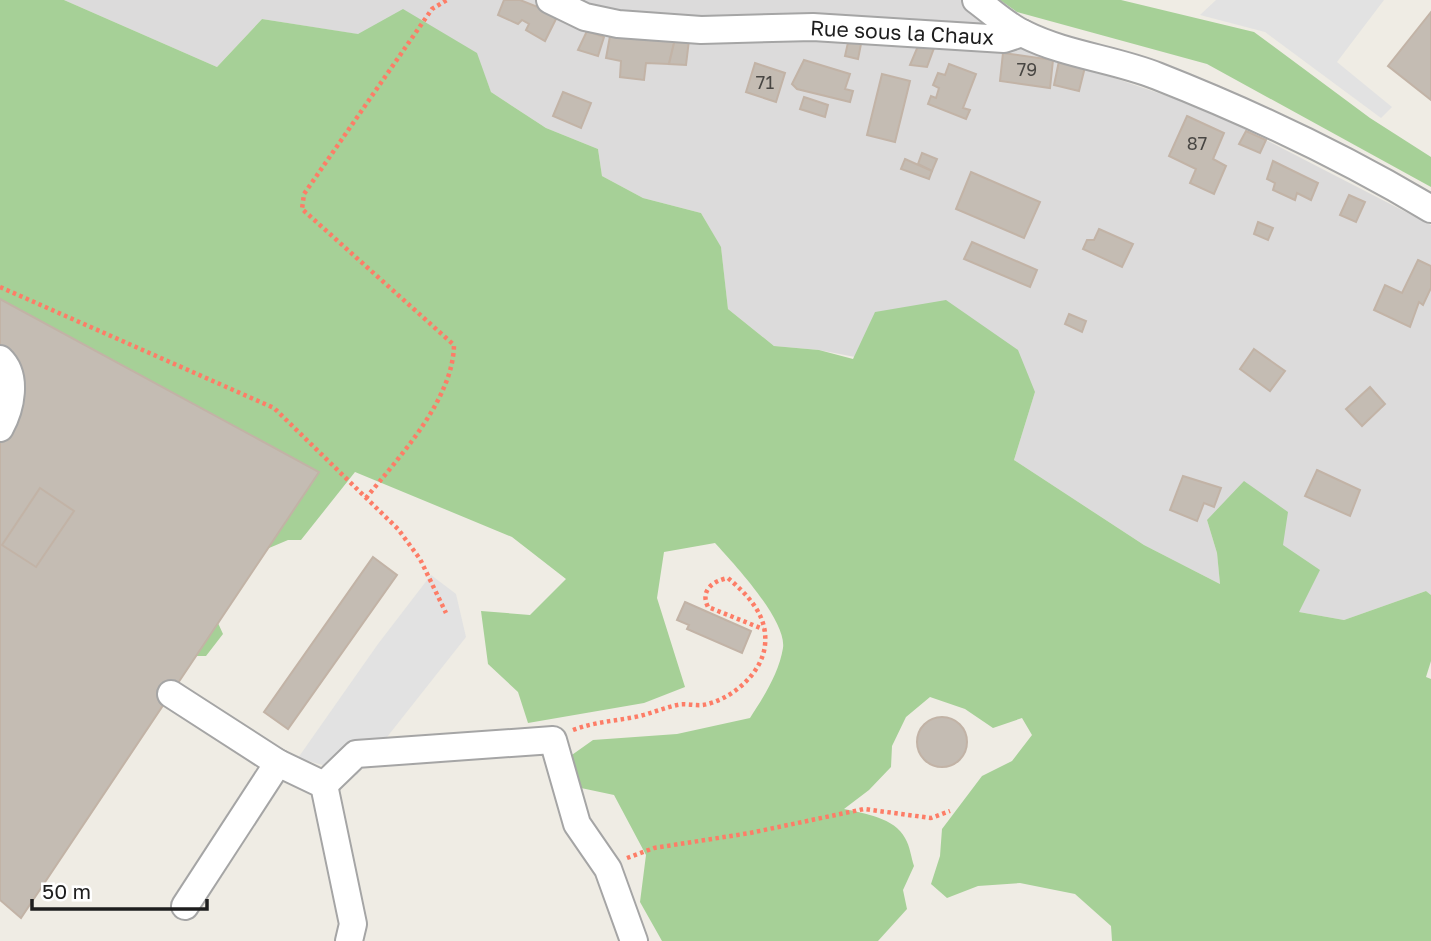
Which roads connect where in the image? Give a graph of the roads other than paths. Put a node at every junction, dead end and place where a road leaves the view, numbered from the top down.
1 (550, 0) edge
2 (976, 0) edge
3 (1022, 33) junction
4 (1431, 209) edge
5 (0, 359) edge
6 (0, 428) edge
7 (171, 694) dead end
8 (278, 763) junction
9 (324, 785) junction
10 (185, 906) dead end
11 (349, 941) edge
12 (634, 941) edge

1 - 3 street, Rue sous la Chaux
2 - 3 street
3 - 4 street, Rue sous la Chaux
5 - 6 street
7 - 8 street
8 - 9 street
8 - 10 street
9 - 11 street
9 - 12 street

